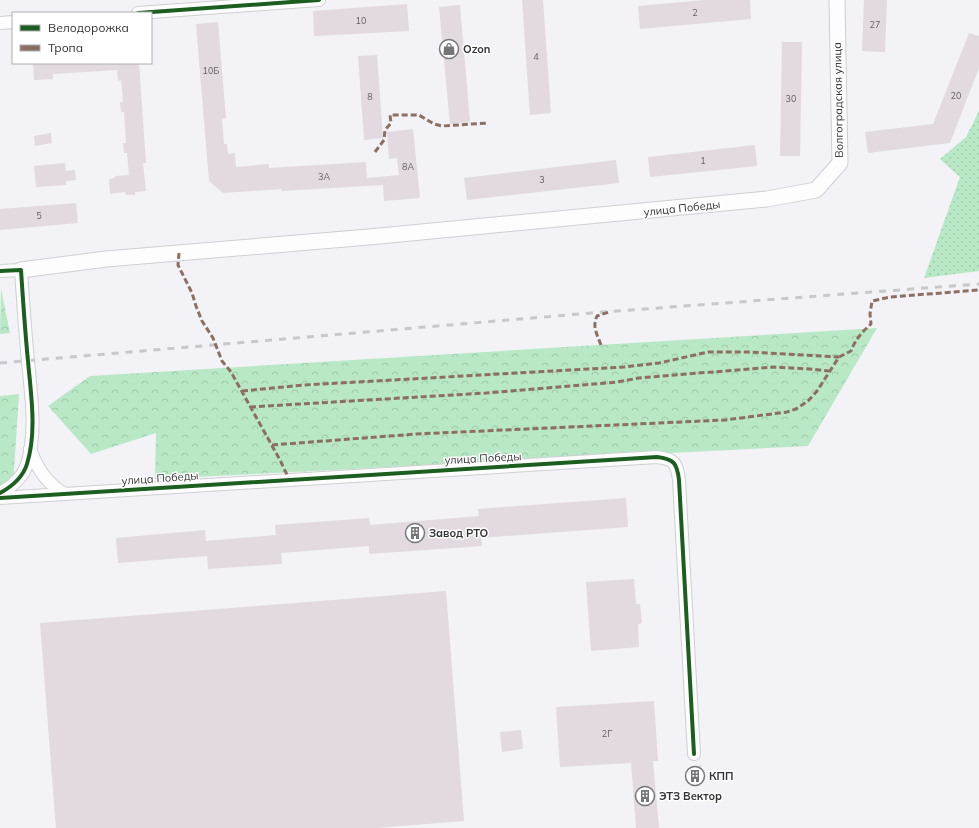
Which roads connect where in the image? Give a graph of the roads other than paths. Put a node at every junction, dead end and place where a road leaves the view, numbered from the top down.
1 (319, 0) edge
2 (837, 0) edge
3 (152, 12) edge
4 (12, 22) edge
5 (0, 23) edge
6 (816, 190) joint
7 (21, 270) junction
8 (0, 271) edge
9 (30, 448) junction
10 (0, 493) edge
11 (65, 494) junction
12 (0, 498) edge
13 (694, 754) dead end

1 - 3 street
2 - 6 main road, Волгоградская улица
4 - 5 street
6 - 7 main road, улица Победы
7 - 8 street, улица Победы
7 - 9 street
9 - 10 street
9 - 11 street
11 - 12 street, улица Победы
11 - 13 street, улица Победы

